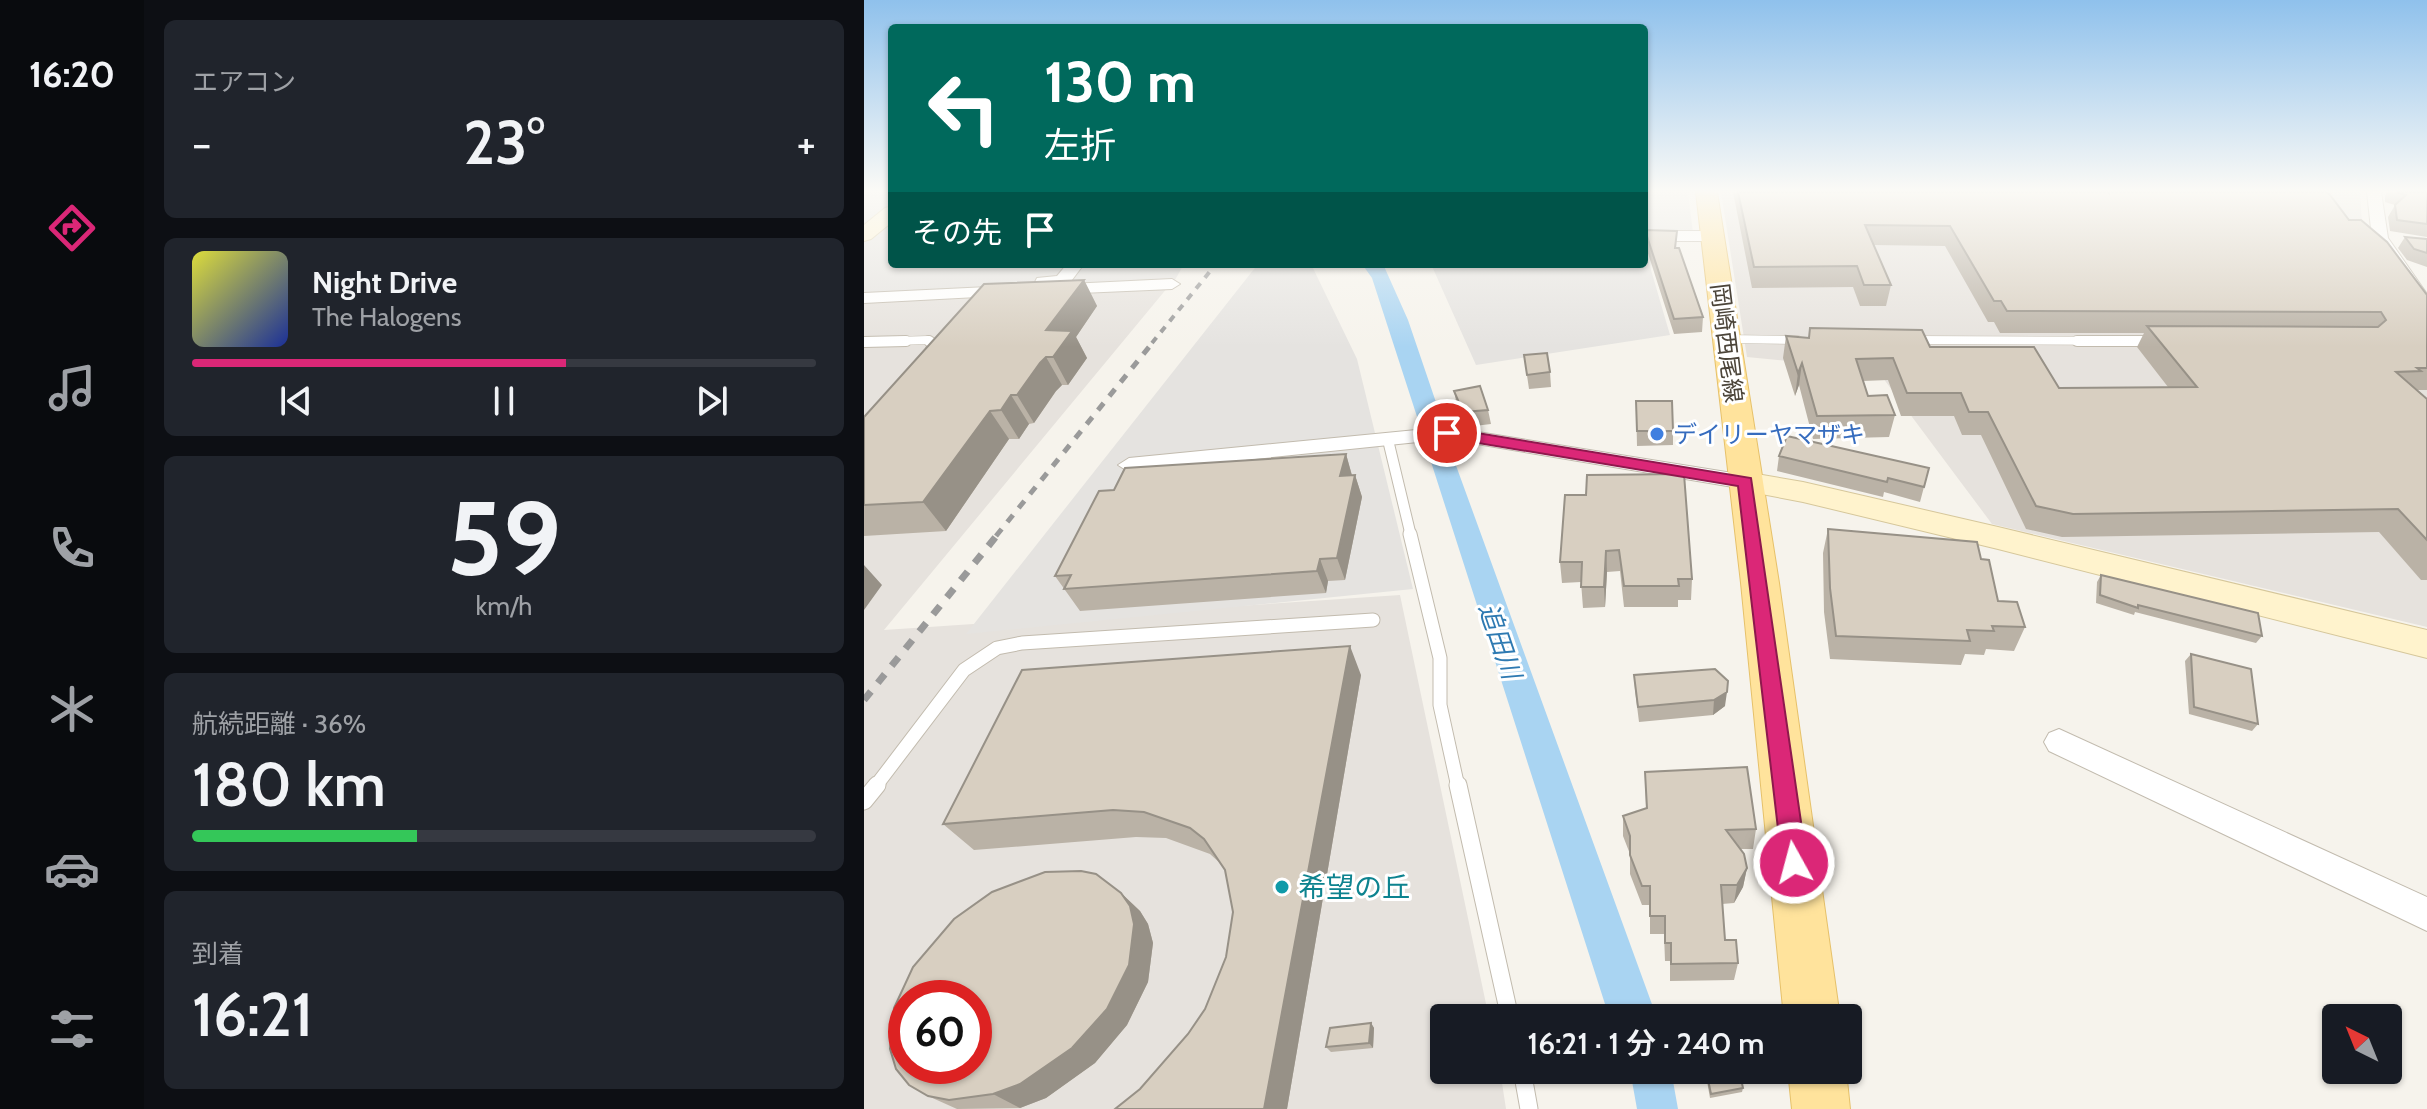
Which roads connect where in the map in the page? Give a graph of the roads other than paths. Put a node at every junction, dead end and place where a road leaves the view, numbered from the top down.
1 (1713, 244) edge
2 (2391, 244) edge
3 (1073, 268) edge
4 (1172, 284) dead end
5 (864, 291) edge
6 (864, 298) edge
7 (2426, 304) edge
8 (1725, 339) junction
9 (1805, 340) edge
10 (1901, 340) edge
11 (2172, 341) edge
12 (864, 342) edge
13 (920, 367) edge
14 (1388, 440) junction
15 (1129, 465) edge
16 (1745, 482) junction
17 (1373, 620) dead end
18 (2427, 644) edge
19 (2059, 742) dead end
20 (864, 801) edge
21 (2427, 914) edge
22 (1507, 1004) edge
23 (1810, 1004) edge
24 (1525, 1084) edge
25 (1818, 1084) edge
26 (1529, 1109) edge
27 (1821, 1109) edge

1 - 8 main road, 岡崎西尾線
2 - 7 street
3 - 5 street
4 - 6 street
8 - 9 lane
8 - 16 main road, 岡崎西尾線
10 - 11 lane
12 - 13 lane
14 - 15 street
14 - 16 street
14 - 22 lane
16 - 18 street
16 - 23 main road, 岡崎西尾線
17 - 20 lane
19 - 21 street
24 - 26 lane
25 - 27 main road

